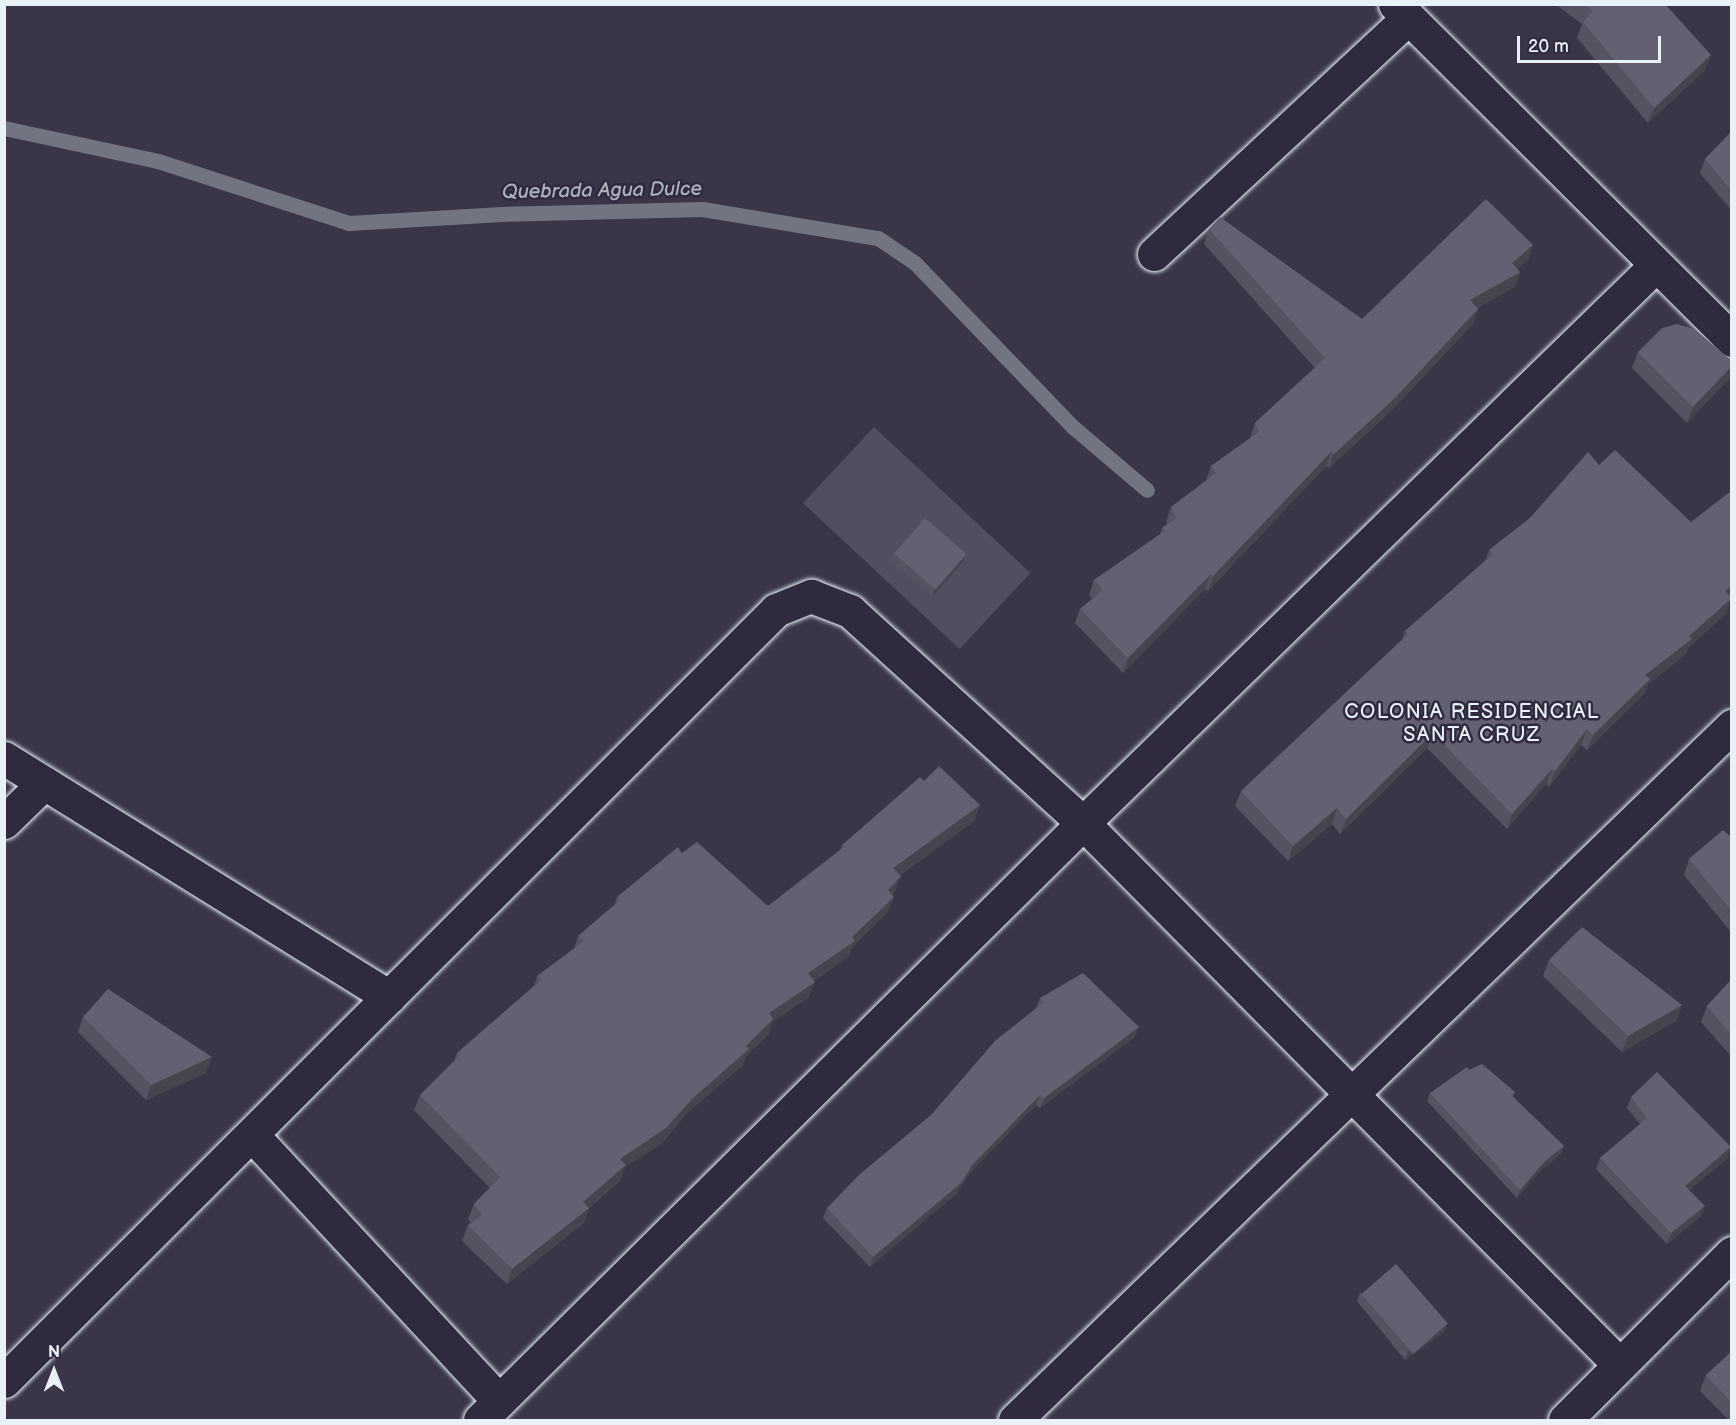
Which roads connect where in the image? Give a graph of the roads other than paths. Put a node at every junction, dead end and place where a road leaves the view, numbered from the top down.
1 (1401, 12) edge
2 (1154, 254) dead end
3 (1653, 267) junction
4 (1731, 340) edge
5 (1731, 726) edge
6 (4, 758) edge
7 (44, 783) junction
8 (4, 822) edge
9 (1083, 823) junction
10 (389, 998) junction
11 (1351, 1093) junction
12 (252, 1135) junction
13 (1731, 1253) edge
14 (1620, 1364) junction
15 (4, 1381) edge
16 (490, 1411) edge
17 (1015, 1420) edge
18 (1565, 1420) edge

1 - 2 street
1 - 3 street
3 - 4 street
3 - 9 street
5 - 11 street
6 - 7 street
7 - 8 street
7 - 10 street
9 - 10 street
9 - 11 street
9 - 16 street
10 - 12 street
11 - 14 street
11 - 17 street
12 - 15 street
12 - 16 street
13 - 14 street
14 - 18 street

